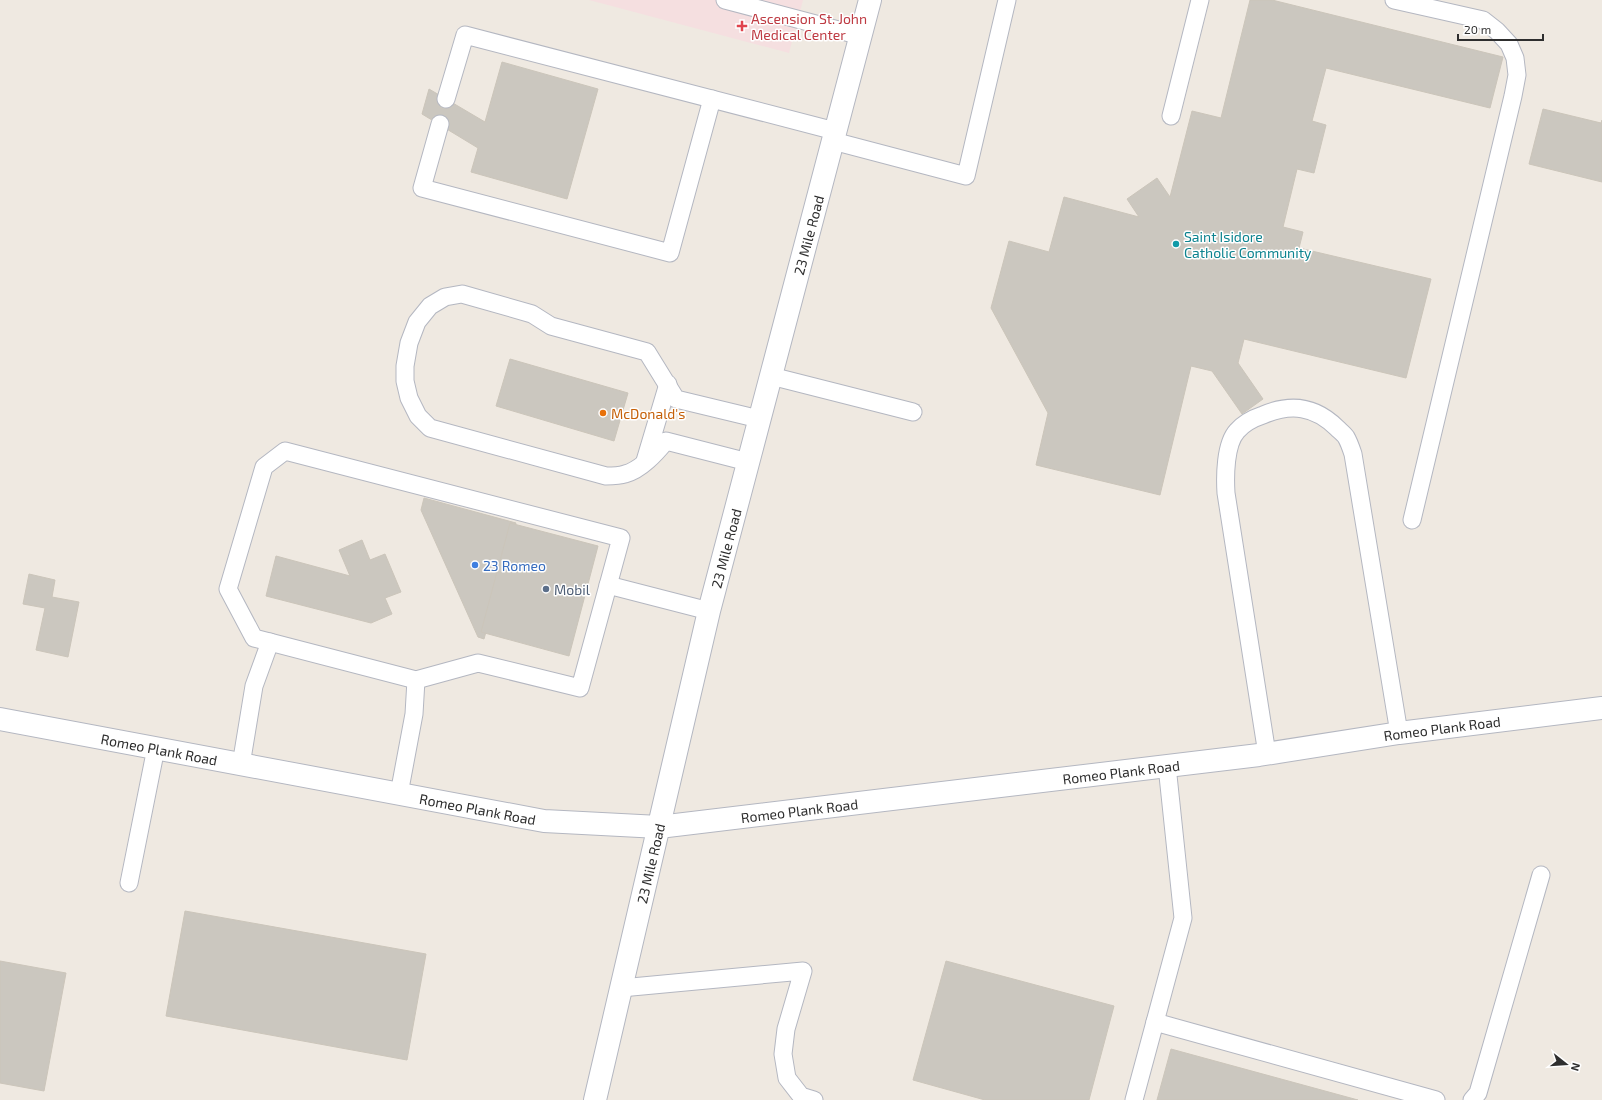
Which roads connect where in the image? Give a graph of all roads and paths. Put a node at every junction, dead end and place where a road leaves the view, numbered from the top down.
1 (726, 0) edge
2 (870, 0) edge
3 (1007, 0) edge
4 (1200, 0) edge
5 (1394, 0) edge
6 (861, 36) junction
7 (446, 99) dead end
8 (712, 99) junction
9 (1171, 116) dead end
10 (440, 124) dead end
11 (834, 136) junction
12 (771, 376) junction
13 (668, 384) junction
14 (913, 412) dead end
15 (759, 419) junction
16 (748, 462) junction
17 (645, 463) junction
18 (1412, 520) dead end
19 (608, 585) junction
20 (709, 611) junction
21 (270, 642) junction
22 (416, 680) junction
23 (1602, 708) edge
24 (0, 719) edge
25 (1400, 733) junction
26 (156, 748) junction
27 (1267, 754) junction
28 (241, 765) junction
29 (1167, 766) junction
30 (399, 794) junction
31 (659, 827) junction
32 (1541, 875) dead end
33 (129, 883) dead end
34 (621, 988) junction
35 (1155, 1022) junction
36 (594, 1100) edge
37 (814, 1100) edge
38 (1134, 1100) edge
39 (1436, 1100) edge
40 (1472, 1100) edge

1 - 6 lane
2 - 6 main road, 23 Mile Road
3 - 11 lane
4 - 9 lane
5 - 18 lane
6 - 11 main road, 23 Mile Road
7 - 8 lane
8 - 10 lane
8 - 11 lane
11 - 12 main road, 23 Mile Road
12 - 14 lane
12 - 15 main road, 23 Mile Road
13 - 15 lane
13 - 17 lane
13 - 17 lane
15 - 16 main road, 23 Mile Road
16 - 17 lane
16 - 20 main road, 23 Mile Road
19 - 20 lane
19 - 21 lane
19 - 22 lane
20 - 31 main road, 23 Mile Road
21 - 22 lane
21 - 28 lane
22 - 30 lane
23 - 25 main road, Romeo Plank Road
24 - 26 main road, Romeo Plank Road
25 - 27 main road, Romeo Plank Road
25 - 27 lane
26 - 28 main road, Romeo Plank Road
26 - 33 lane
27 - 29 main road, Romeo Plank Road
28 - 30 main road, Romeo Plank Road
29 - 31 main road, Romeo Plank Road
29 - 35 lane
30 - 31 main road, Romeo Plank Road
31 - 34 main road, 23 Mile Road
32 - 40 lane
34 - 36 main road, 23 Mile Road
34 - 37 lane
35 - 38 lane
35 - 39 lane

